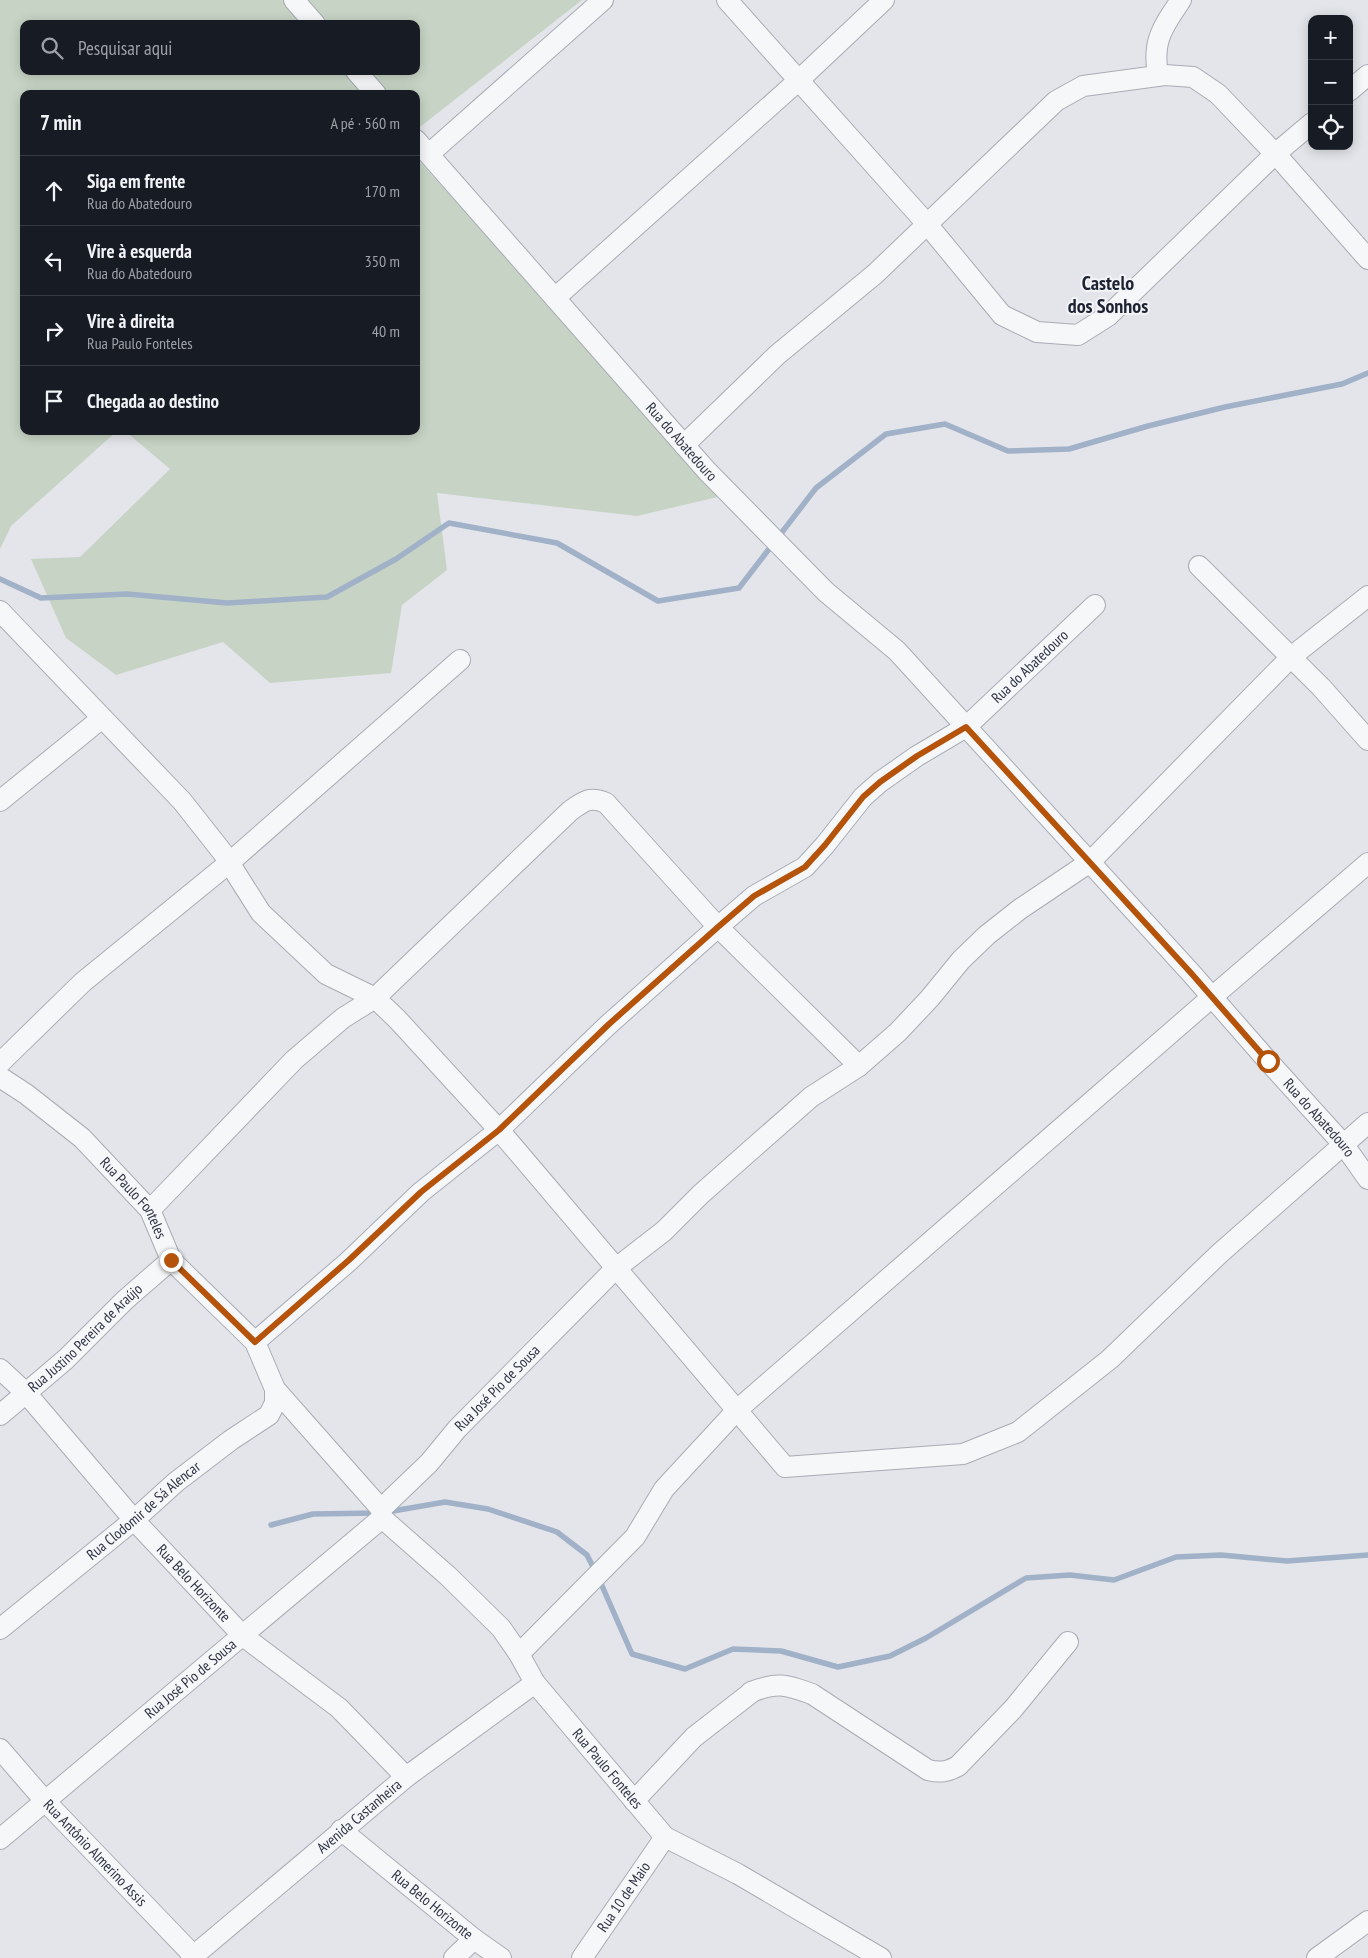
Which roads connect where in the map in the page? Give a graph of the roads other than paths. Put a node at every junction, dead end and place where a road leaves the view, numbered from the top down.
1 (294, 0) edge
2 (603, 0) edge
3 (727, 0) edge
4 (884, 0) edge
5 (1181, 0) edge
6 (312, 20) edge
7 (359, 75) edge
8 (1368, 75) edge
9 (1158, 76) junction
10 (798, 80) junction
11 (1353, 88) edge
12 (373, 90) edge
13 (1308, 126) edge
14 (423, 147) edge
15 (1275, 154) junction
16 (927, 224) junction
17 (1368, 259) edge
18 (555, 298) junction
19 (684, 445) junction
20 (1199, 566) dead end
21 (1368, 596) edge
22 (1095, 604) dead end
23 (0, 611) edge
24 (1291, 657) junction
25 (460, 660) dead end
26 (102, 718) junction
27 (966, 727) junction
28 (1368, 740) edge
29 (0, 801) edge
30 (229, 862) junction
31 (1090, 862) junction
32 (1368, 863) edge
33 (718, 927) junction
34 (1212, 997) junction
35 (375, 998) junction
36 (0, 1063) edge
37 (860, 1066) junction
38 (0, 1077) edge
39 (1368, 1123) edge
40 (499, 1130) junction
41 (1344, 1145) junction
42 (1368, 1179) edge
43 (150, 1210) junction
44 (171, 1260) junction
45 (616, 1269) junction
46 (255, 1342) junction
47 (0, 1369) edge
48 (276, 1389) junction
49 (26, 1393) junction
50 (737, 1410) junction
51 (0, 1415) edge
52 (382, 1514) junction
53 (134, 1520) junction
54 (0, 1629) edge
55 (243, 1636) junction
56 (1068, 1642) dead end
57 (520, 1654) junction
58 (535, 1684) junction
59 (0, 1750) edge
60 (406, 1777) junction
61 (45, 1801) junction
62 (634, 1801) junction
63 (341, 1830) junction
64 (665, 1837) junction
65 (0, 1839) edge
66 (1368, 1921) edge
67 (474, 1939) junction
68 (851, 1950) edge
69 (192, 1957) edge
70 (454, 1958) edge
71 (501, 1958) edge
72 (582, 1958) edge
73 (881, 1958) edge
74 (1317, 1958) edge

1 - 6 street
2 - 14 street
3 - 10 street
4 - 10 street
5 - 9 street
7 - 12 street
8 - 11 street
9 - 15 street
9 - 16 street
10 - 16 street
10 - 18 street
13 - 15 street
14 - 18 street, Rua do Abatedouro
15 - 16 street
15 - 17 street
16 - 19 street
18 - 19 street, Rua do Abatedouro
19 - 27 street, Rua do Abatedouro
20 - 24 street
21 - 24 street, Rua José Pio de Sousa
22 - 27 street, Rua do Abatedouro
23 - 26 street
24 - 28 street
24 - 31 street, Rua José Pio de Sousa
25 - 30 street
26 - 29 street
26 - 30 street
27 - 31 street, Rua do Abatedouro
27 - 33 street, Rua do Abatedouro
30 - 35 street
30 - 36 street
31 - 34 street, Rua do Abatedouro
31 - 37 street, Rua José Pio de Sousa
32 - 34 street
33 - 35 street
33 - 37 street
33 - 40 street, Rua do Abatedouro
34 - 41 street, Rua do Abatedouro
34 - 50 street
35 - 40 street
35 - 43 street
37 - 45 street, Rua José Pio de Sousa
38 - 43 street, Rua Paulo Fonteles
39 - 41 street
40 - 45 street
40 - 46 street, Rua do Abatedouro
41 - 42 street, Rua do Abatedouro
41 - 50 street
43 - 44 street, Rua Paulo Fonteles
44 - 46 street, Rua Paulo Fonteles
44 - 49 street, Rua Justino Pereira de Araújo
45 - 50 street
45 - 52 street, Rua José Pio de Sousa
46 - 48 street, Rua Paulo Fonteles
47 - 49 street, Rua Belo Horizonte
48 - 52 street, Rua Paulo Fonteles
48 - 53 street, Rua Clodomir de Sá Alencar
49 - 51 street, Rua Justino Pereira de Araújo
49 - 53 street, Rua Belo Horizonte
50 - 57 street
52 - 55 street, Rua José Pio de Sousa
52 - 57 street, Rua Paulo Fonteles
53 - 54 street, Rua Clodomir de Sá Alencar
53 - 55 street, Rua Belo Horizonte
55 - 60 street, Rua Belo Horizonte
55 - 61 street, Rua José Pio de Sousa
56 - 62 street
57 - 58 street, Rua Paulo Fonteles
58 - 60 street, Avenida Castanheira
58 - 62 street, Rua Paulo Fonteles
59 - 61 street, Rua Antônio Almerino Assis
60 - 63 street, Avenida Castanheira
61 - 65 street, Rua José Pio de Sousa
61 - 69 street, Rua Antônio Almerino Assis
62 - 64 street, Rua Paulo Fonteles
63 - 67 street, Rua Belo Horizonte
63 - 69 street, Avenida Castanheira
64 - 68 street, Rua Paulo Fonteles
64 - 72 street, Rua 10 de Maio
66 - 74 street
67 - 70 street
67 - 71 street, Rua Belo Horizonte
68 - 73 street, Rua Paulo Fonteles

